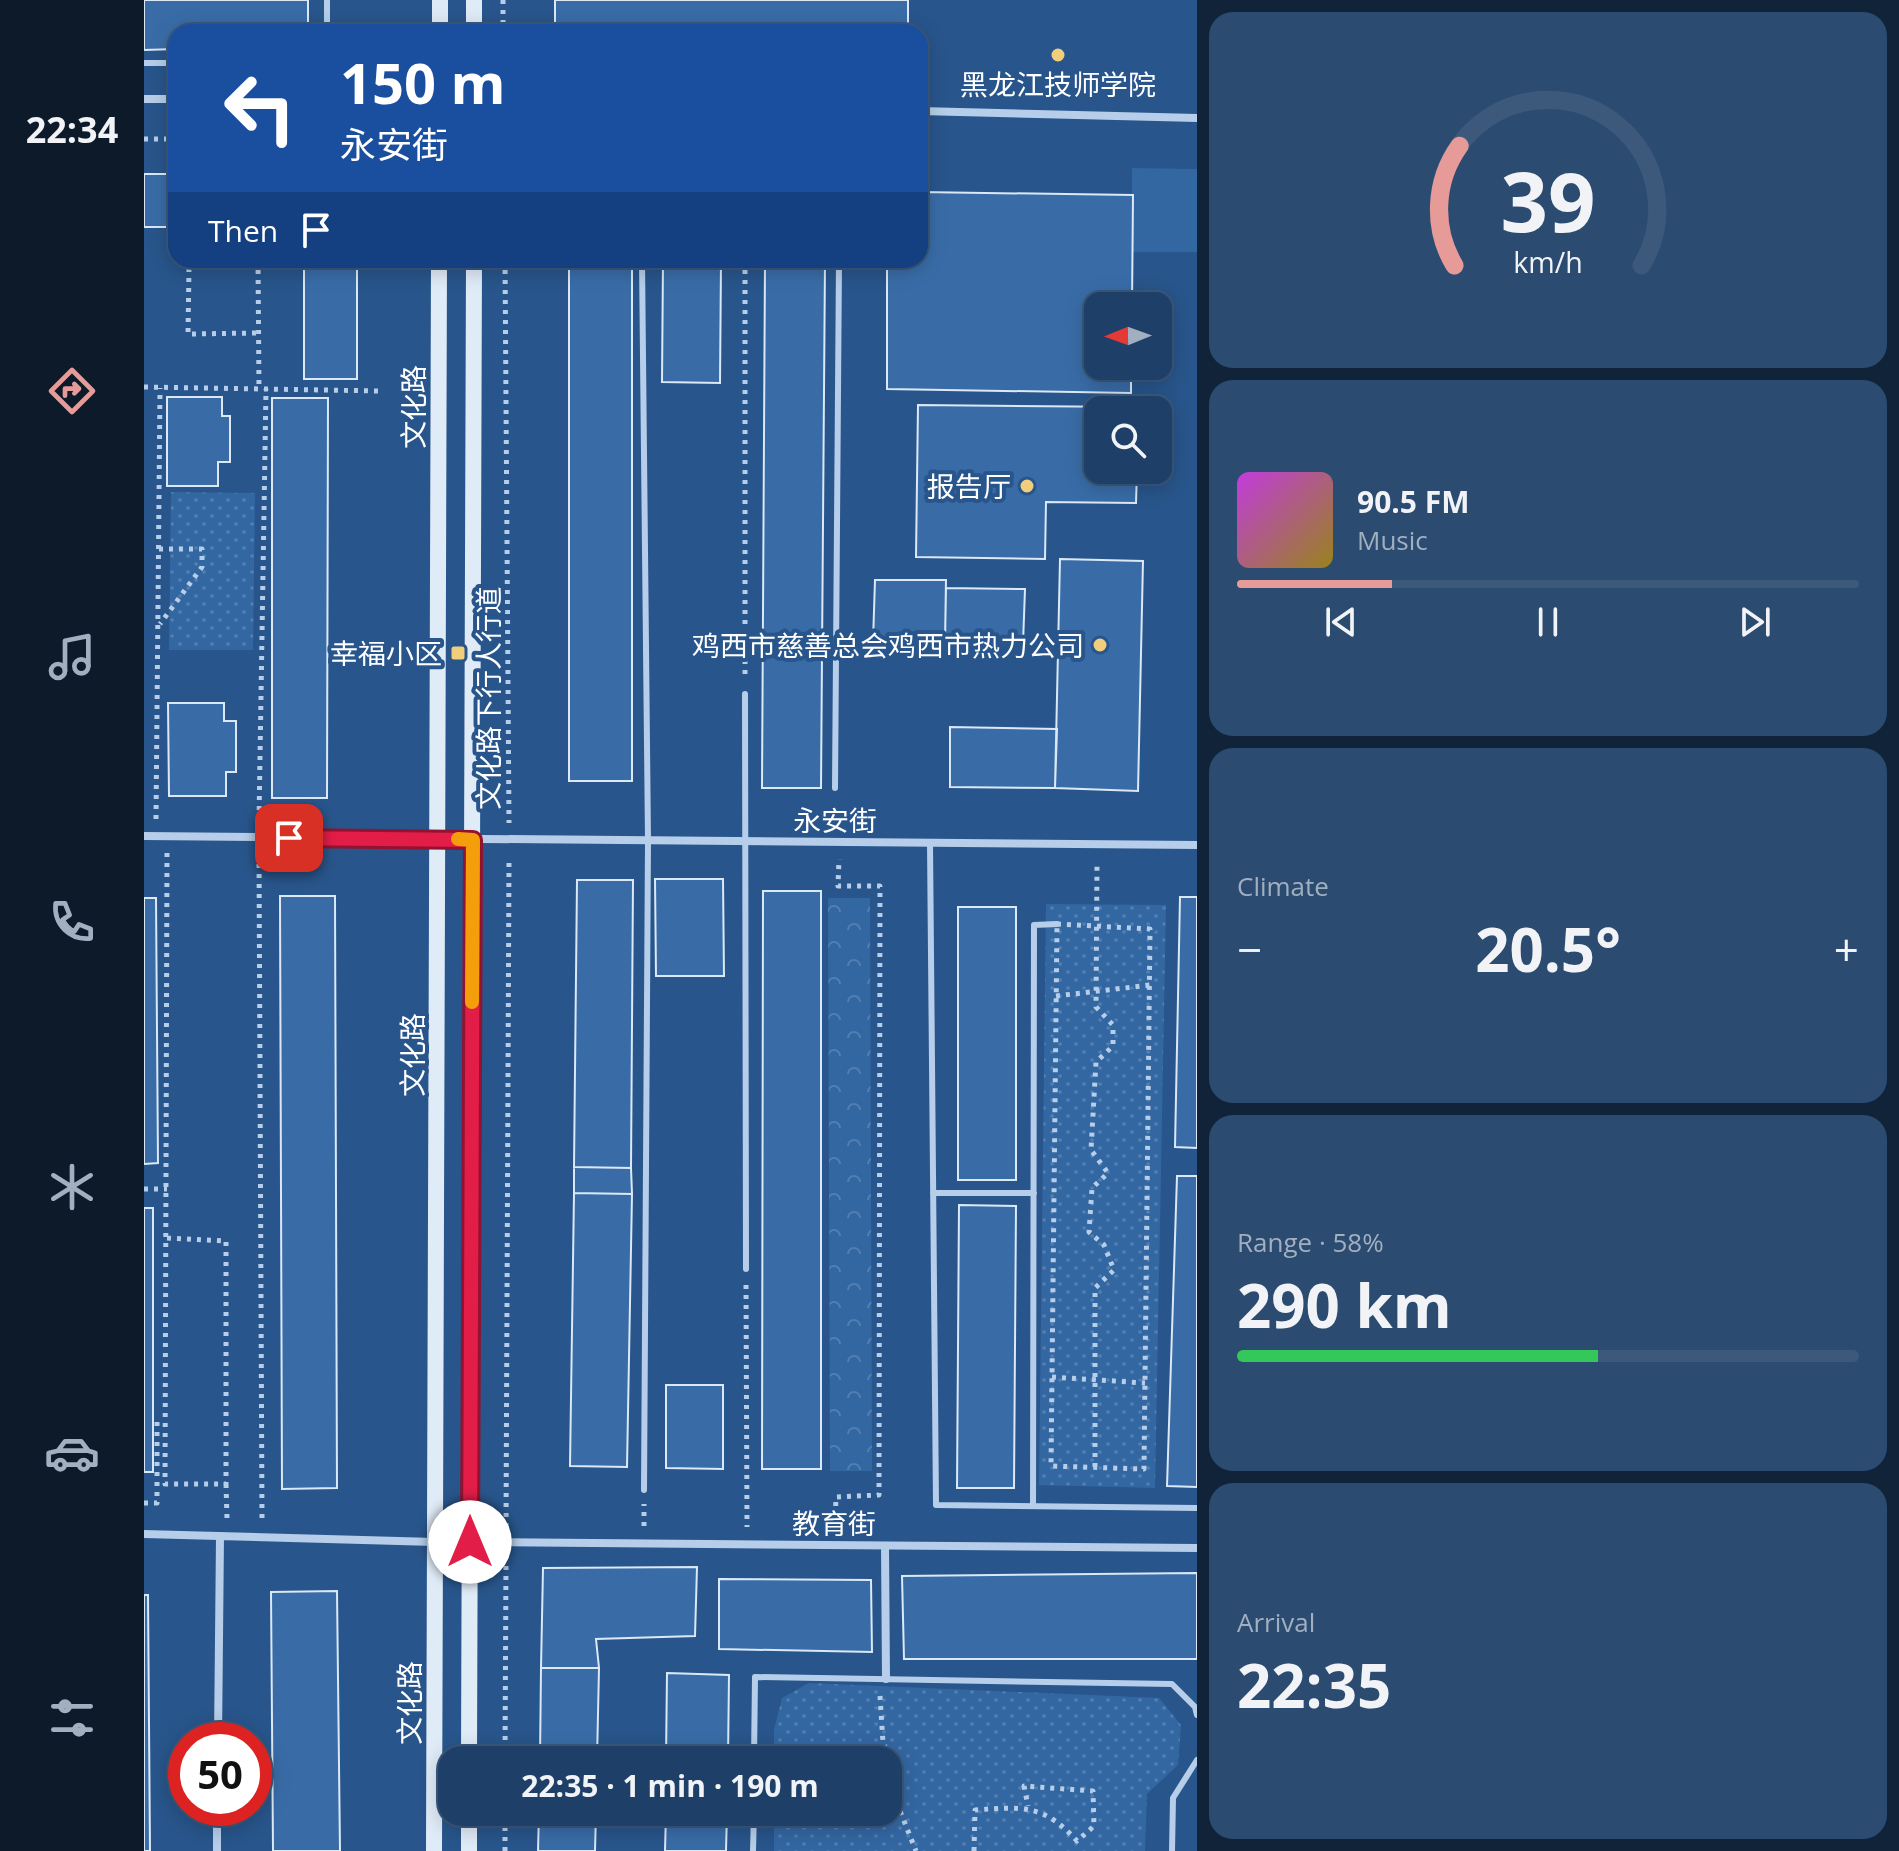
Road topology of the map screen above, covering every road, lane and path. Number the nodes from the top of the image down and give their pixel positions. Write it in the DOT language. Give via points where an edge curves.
graph roads {
  1 [pos="327,0"];
  2 [pos="440,0"];
  3 [pos="474,0"];
  4 [pos="503,0"];
  5 [pos="327,24"];
  6 [pos="440,24"];
  7 [pos="474,24"];
  8 [pos="503,24"];
  9 [pos="144,63"];
  10 [pos="168,63"];
  11 [pos="144,99"];
  12 [pos="168,99"];
  13 [pos="928,111"];
  14 [pos="1197,118"];
  15 [pos="144,139"];
  16 [pos="168,139"];
  17 [pos="189,268"];
  18 [pos="258,268"];
  19 [pos="439,268"];
  20 [pos="474,268"];
  21 [pos="505,268"];
  22 [pos="642,268"];
  23 [pos="745,268"];
  24 [pos="839,268"];
  25 [pos="258,333"];
  26 [pos="144,387"];
  27 [pos="160,388"];
  28 [pos="263,389"];
  29 [pos="381,391"];
  30 [pos="159,549"];
  31 [pos="159,625"];
  32 [pos="745,694"];
  33 [pos="835,788"];
  34 [pos="144,836"];
  35 [pos="156,836"];
  36 [pos="167,836"];
  37 [pos="259,837"];
  38 [pos="438,839"];
  39 [pos="473,840"];
  40 [pos="509,840"];
  41 [pos="648,841"];
  42 [pos="747,842"];
  43 [pos="840,842"];
  44 [pos="930,843"];
  45 [pos="1097,845"];
  46 [pos="1197,845"];
  47 [pos="1057,924"];
  48 [pos="1097,926"];
  49 [pos="1150,985"];
  50 [pos="1056,996"];
  51 [pos="144,1189"];
  52 [pos="167,1189"];
  53 [pos="933,1193"];
  54 [pos="1034,1193"];
  55 [pos="167,1238"];
  56 [pos="746,1269"];
  57 [pos="1052,1377"];
  58 [pos="1095,1380"];
  59 [pos="1145,1383"];
  60 [pos="157,1421"];
  61 [pos="1095,1467"];
  62 [pos="226,1484"];
  63 [pos="644,1490"];
  64 [pos="144,1503"];
  65 [pos="1033,1506"];
  66 [pos="1197,1508"];
  67 [pos="144,1534"];
  68 [pos="224,1536"];
  69 [pos="262,1537"];
  70 [pos="436,1542"];
  71 [pos="470,1542"];
  72 [pos="506,1542"];
  73 [pos="644,1543"];
  74 [pos="747,1544"];
  75 [pos="835,1545"];
  76 [pos="885,1546"];
  77 [pos="1197,1548"];
  78 [pos="883,1679"];
  79 [pos="1197,1715"];
  80 [pos="219,1722"];
  81 [pos="469,1746"];
  82 [pos="505,1746"];
  83 [pos="754,1746"];
  84 [pos="1197,1760"];
  85 [pos="1028,1806"];
  86 [pos="217,1826"];
  87 [pos="469,1826"];
  88 [pos="505,1826"];
  89 [pos="754,1826"];
  90 [pos="976,1850"];
  91 [pos="217,1851"];
  92 [pos="434,1851"];
  93 [pos="469,1851"];
  94 [pos="505,1851"];
  95 [pos="753,1851"];
  96 [pos="916,1851"];
  97 [pos="1172,1851"];
  1 -- 5 [label="lane"];
  2 -- 6 [label="main road"];
  3 -- 7 [label="main road"];
  4 -- 8 [label="path"];
  9 -- 10 [label="lane"];
  11 -- 12 [label="street"];
  13 -- 14 [label="street"];
  15 -- 16 [label="path"];
  17 -- 25 [label="path" via="188,334"];
  18 -- 25 [label="path"];
  19 -- 38 [label="main road, 文化路"];
  20 -- 39 [label="main road"];
  21 -- 40 [label="path, 文化路下行人行道"];
  22 -- 41 [label="lane"];
  23 -- 32 [label="path"];
  24 -- 33 [label="lane"];
  25 -- 28 [label="path"];
  26 -- 27 [label="path"];
  27 -- 28 [label="path"];
  27 -- 30 [label="path"];
  28 -- 29 [label="path"];
  28 -- 37 [label="path"];
  30 -- 31 [label="path"];
  30 -- 31 [label="path" via="202,549 202,567"];
  31 -- 35 [label="path"];
  32 -- 42 [label="lane"];
  34 -- 35 [label="street"];
  35 -- 36 [label="street"];
  36 -- 37 [label="street"];
  36 -- 52 [label="path"];
  37 -- 38 [label="street"];
  37 -- 69 [label="path"];
  38 -- 39 [label="street, 永安街"];
  38 -- 70 [label="main road, 文化路"];
  39 -- 40 [label="street, 永安街"];
  39 -- 71 [label="main road"];
  40 -- 41 [label="street, 永安街"];
  40 -- 72 [label="path, 文化路下行人行道"];
  41 -- 42 [label="street, 永安街"];
  41 -- 63 [label="lane"];
  42 -- 43 [label="street, 永安街"];
  42 -- 56 [label="lane"];
  43 -- 44 [label="street, 永安街"];
  43 -- 75 [label="path" via="838,886 880,886 879,1495 836,1497"];
  44 -- 45 [label="street, 永安街"];
  44 -- 53 [label="lane"];
  45 -- 46 [label="street, 永安街"];
  45 -- 48 [label="path"];
  47 -- 48 [label="path"];
  47 -- 50 [label="path"];
  47 -- 54 [label="lane" via="1034,925"];
  48 -- 49 [label="path" via="1150,929"];
  48 -- 58 [label="path" via="1096,1007 1113,1025 1113,1046 1096,1062 1091,1150 1108,1173 1092,1188 1089,1232 1104,1245 1114,1270 1095,1288"];
  49 -- 50 [label="path"];
  49 -- 59 [label="path"];
  50 -- 57 [label="path"];
  51 -- 52 [label="path"];
  52 -- 55 [label="path"];
  53 -- 54 [label="lane"];
  53 -- 65 [label="lane" via="936,1505"];
  54 -- 65 [label="lane"];
  55 -- 62 [label="path" via="226,1241"];
  55 -- 62 [label="path" via="165,1484"];
  56 -- 74 [label="path"];
  57 -- 58 [label="path"];
  57 -- 61 [label="path" via="1051,1466"];
  58 -- 59 [label="path"];
  58 -- 61 [label="path"];
  59 -- 61 [label="path" via="1144,1469"];
  60 -- 64 [label="path" via="157,1503"];
  62 -- 68 [label="path"];
  63 -- 73 [label="path"];
  65 -- 66 [label="lane"];
  67 -- 68 [label="street"];
  68 -- 69 [label="street"];
  68 -- 80 [label="street"];
  69 -- 70 [label="street"];
  70 -- 71 [label="street"];
  70 -- 92 [label="main road, 文化路"];
  71 -- 72 [label="street, 教育街"];
  71 -- 81 [label="main road"];
  72 -- 73 [label="street, 教育街"];
  72 -- 82 [label="path, 文化路下行人行道"];
  73 -- 74 [label="street, 教育街"];
  74 -- 75 [label="street, 教育街"];
  75 -- 76 [label="street, 教育街"];
  76 -- 77 [label="street, 教育街"];
  76 -- 78 [label="street"];
  78 -- 79 [label="lane" via="1172,1684"];
  78 -- 83 [label="lane" via="755,1677"];
  78 -- 96 [label="path" via="883,1743 895,1763 894,1796"];
  84 -- 97 [label="lane" via="1173,1798"];
  85 -- 85 [label="path" via="1060,1822 1077,1841 1094,1826 1093,1791 1024,1786"];
  85 -- 90 [label="path" via="975,1810"];
  86 -- 91 [label="street"];
  87 -- 93 [label="main road"];
  88 -- 94 [label="path"];
  89 -- 95 [label="lane"];
}
